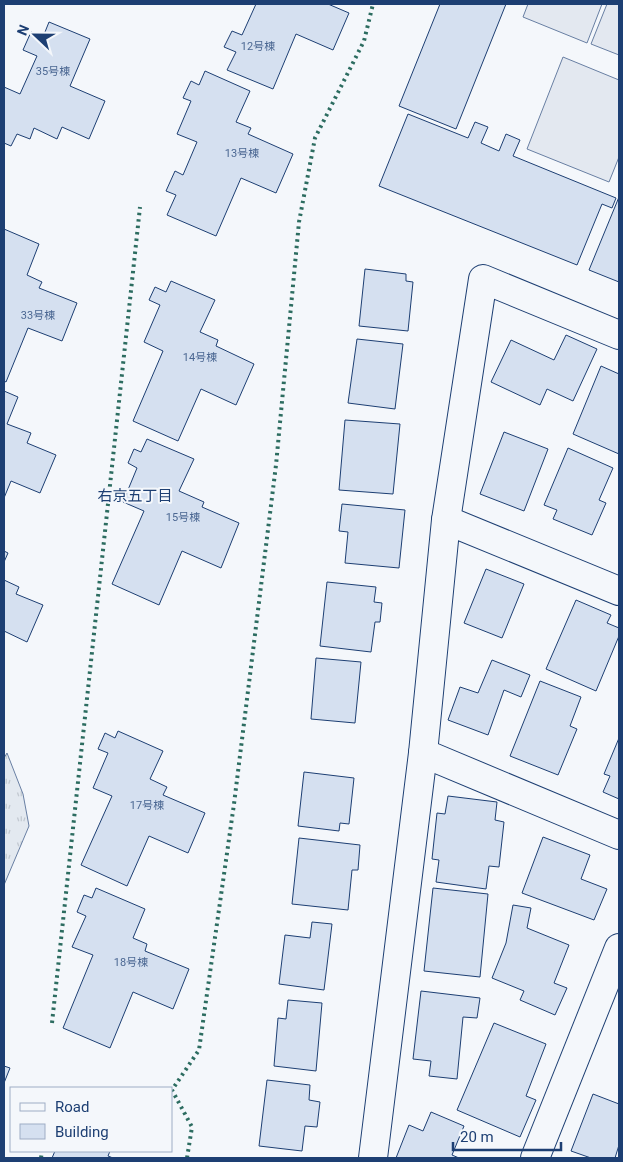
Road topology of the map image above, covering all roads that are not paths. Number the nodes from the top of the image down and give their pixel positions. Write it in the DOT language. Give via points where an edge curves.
graph roads {
  1 [pos="619,335"];
  2 [pos="446,520"];
  3 [pos="619,591"];
  4 [pos="423,753"];
  5 [pos="619,835"];
  6 [pos="619,948"];
  7 [pos="373,1158"];
  8 [pos="535,1158"];
  1 -- 2 [label="street" via="484,279"];
  2 -- 3 [label="street"];
  2 -- 4 [label="street"];
  4 -- 5 [label="street"];
  4 -- 7 [label="street"];
  6 -- 8 [label="street"];
}
